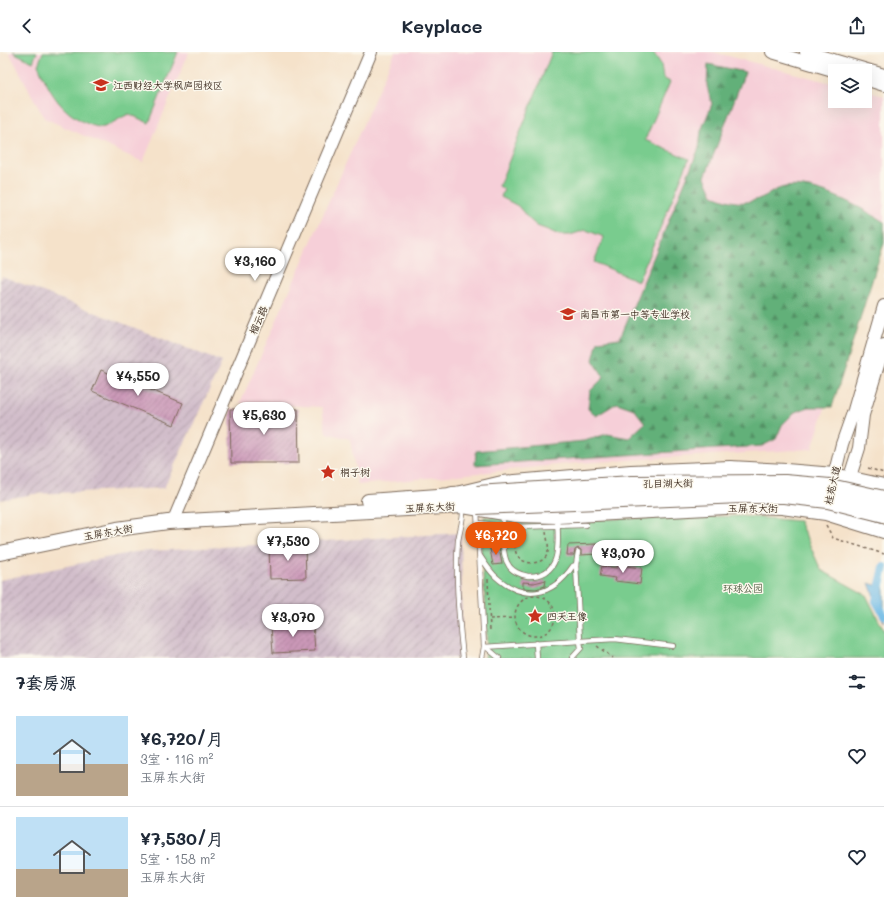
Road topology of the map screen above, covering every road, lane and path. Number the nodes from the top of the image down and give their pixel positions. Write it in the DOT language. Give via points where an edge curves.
graph roads {
  1 [pos="364,52"];
  2 [pos="371,52"];
  3 [pos="772,52"];
  4 [pos="806,52"];
  5 [pos="828,69"];
  6 [pos="884,75"];
  7 [pos="872,81"];
  8 [pos="884,85"];
  9 [pos="884,306"];
  10 [pos="884,345"];
  11 [pos="868,468"];
  12 [pos="884,472"];
  13 [pos="834,475"];
  14 [pos="850,478"];
  15 [pos="884,486"];
  16 [pos="884,499"];
  17 [pos="471,506"];
  18 [pos="826,513"];
  19 [pos="884,514"];
  20 [pos="172,518"];
  21 [pos="503,519"];
  22 [pos="558,521"];
  23 [pos="586,525"];
  24 [pos="884,531"];
  25 [pos="546,534"];
  26 [pos="514,536"];
  27 [pos="0,546"];
  28 [pos="578,552"];
  29 [pos="0,553"];
  30 [pos="884,554"];
  31 [pos="480,556"];
  32 [pos="576,565"];
  33 [pos="488,567"];
  34 [pos="579,614"];
  35 [pos="555,615"];
  36 [pos="515,618"];
  37 [pos="490,619"];
  38 [pos="590,640"];
  39 [pos="580,641"];
  40 [pos="536,644"];
  41 [pos="487,646"];
  42 [pos="673,646"];
  43 [pos="463,658"];
  44 [pos="482,658"];
  45 [pos="498,658"];
  46 [pos="537,658"];
  47 [pos="572,658"];
  48 [pos="613,658"];
  1 -- 20 [label="street, 榴云路"];
  2 -- 20 [label="street, 榴云路"];
  3 -- 5 [label="street"];
  4 -- 6 [label="street"];
  7 -- 8 [label="street"];
  9 -- 13 [label="street, 桂苑大道"];
  10 -- 14 [label="street, 桂苑大道" via="863,415 859,448"];
  11 -- 12 [label="path"];
  13 -- 14 [label="main road, 玉屏东大街"];
  13 -- 17 [label="main road, 玉屏东大街" via="730,468 631,472 502,483"];
  13 -- 18 [label="street, 桂苑大道"];
  14 -- 15 [label="main road, 玉屏东大街"];
  14 -- 18 [label="street, 桂苑大道" via="842,499"];
  16 -- 17 [label="highway, 孔目湖大街, bridge" via="830,487 777,483 632,484"];
  17 -- 19 [label="highway, 孔目湖大街, bridge" via="784,495 828,500"];
  17 -- 20 [label="main road, 玉屏东大街"];
  17 -- 21 [label="main road, 玉屏东大街"];
  17 -- 31 [label="lane"];
  17 -- 43 [label="lane" via="464,518 458,540"];
  18 -- 22 [label="main road, 玉屏东大街" via="745,506"];
  18 -- 24 [label="main road, 玉屏东大街"];
  18 -- 30 [label="path" via="826,528 833,538"];
  20 -- 27 [label="main road, 玉屏东大街" via="116,523"];
  20 -- 29 [label="main road, 玉屏东大街"];
  21 -- 22 [label="main road, 玉屏东大街"];
  21 -- 22 [label="lane" via="507,564 528,576 548,572 553,565 559,544"];
  22 -- 23 [label="lane"];
  25 -- 26 [label="path" via="547,554 543,560 532,563 521,560 516,554"];
  28 -- 32 [label="lane"];
  31 -- 33 [label="lane"];
  31 -- 41 [label="lane"];
  32 -- 33 [label="lane" via="555,586 534,593 514,589 494,575"];
  32 -- 34 [label="lane"];
  33 -- 37 [label="path"];
  34 -- 35 [label="path"];
  34 -- 39 [label="lane"];
  35 -- 36 [label="path" via="550,630 536,636 522,631"];
  35 -- 36 [label="path" via="550,603 543,597 535,596 525,598 518,604"];
  36 -- 37 [label="path"];
  37 -- 41 [label="path"];
  38 -- 39 [label="lane"];
  38 -- 42 [label="lane" via="615,639"];
  38 -- 48 [label="path"];
  39 -- 40 [label="lane"];
  39 -- 47 [label="lane" via="581,648"];
  40 -- 41 [label="lane"];
  40 -- 46 [label="lane"];
  41 -- 44 [label="lane"];
  41 -- 45 [label="lane"];
}
